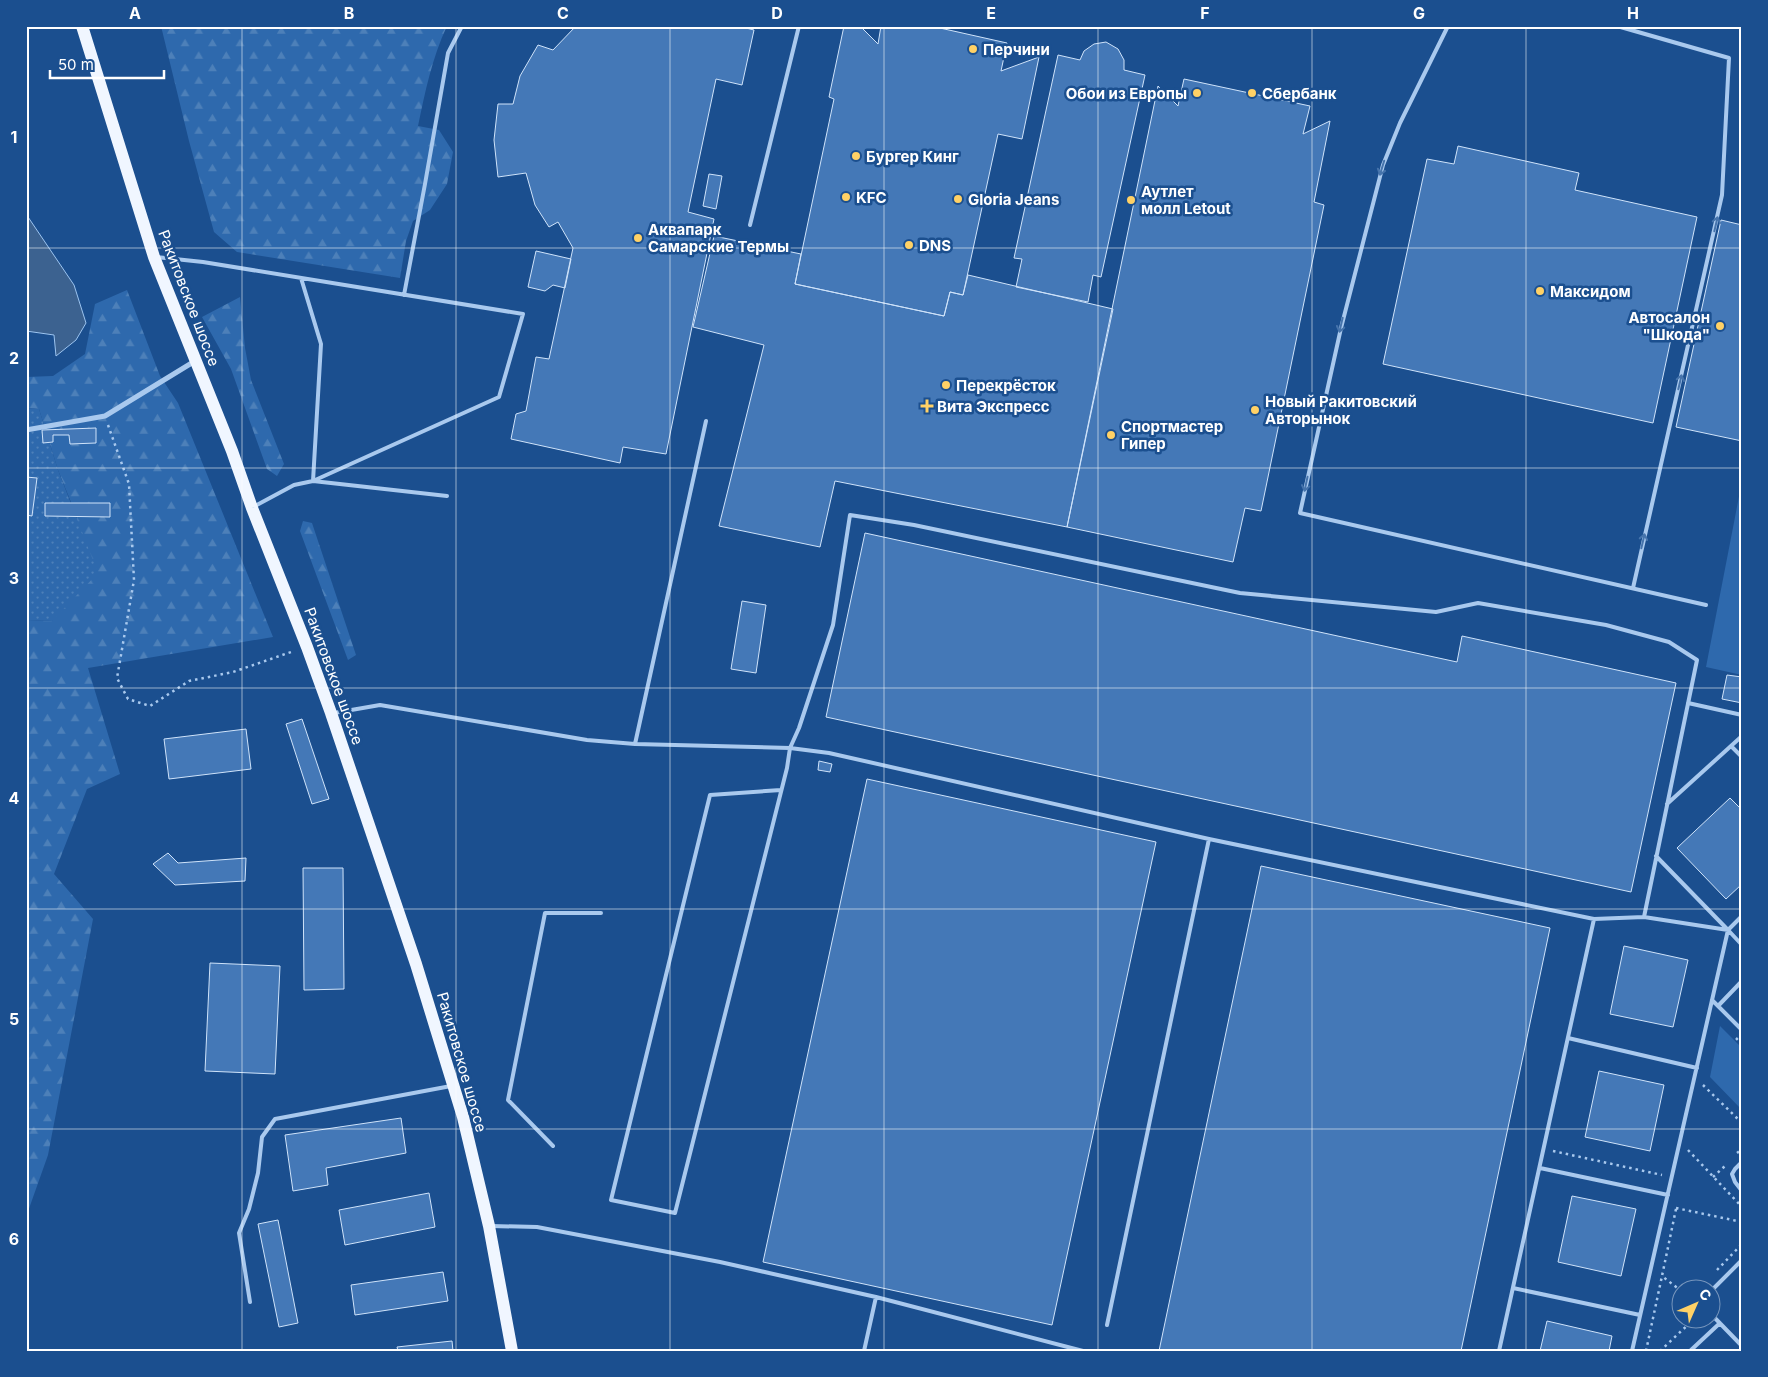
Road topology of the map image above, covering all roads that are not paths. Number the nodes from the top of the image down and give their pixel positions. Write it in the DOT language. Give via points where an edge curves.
graph roads {
  1 [pos="82,26"];
  2 [pos="462,26"];
  3 [pos="799,26"];
  4 [pos="1448,26"];
  5 [pos="1617,26"];
  6 [pos="750,225"];
  7 [pos="154,257"];
  8 [pos="301,278"];
  9 [pos="404,295"];
  10 [pos="196,360"];
  11 [pos="706,421"];
  12 [pos="26,430"];
  13 [pos="313,481"];
  14 [pos="446,496"];
  15 [pos="252,508"];
  16 [pos="1633,588"];
  17 [pos="1706,605"];
  18 [pos="1688,703"];
  19 [pos="331,713"];
  20 [pos="1742,715"];
  21 [pos="1742,736"];
  22 [pos="635,744"];
  23 [pos="1731,746"];
  24 [pos="790,748"];
  25 [pos="1742,757"];
  26 [pos="781,790"];
  27 [pos="1667,804"];
  28 [pos="1209,839"];
  29 [pos="1656,856"];
  30 [pos="601,913"];
  31 [pos="1644,916"];
  32 [pos="1742,916"];
  33 [pos="1594,919"];
  34 [pos="1728,930"];
  35 [pos="1742,945"];
  36 [pos="1742,981"];
  37 [pos="1712,1000"];
  38 [pos="1718,1006"];
  39 [pos="1741,1027"];
  40 [pos="1568,1038"];
  41 [pos="1697,1068"];
  42 [pos="453,1085"];
  43 [pos="553,1146"];
  44 [pos="1742,1162"];
  45 [pos="1540,1168"];
  46 [pos="1742,1191"];
  47 [pos="1668,1195"];
  48 [pos="489,1226"];
  49 [pos="1742,1260"];
  50 [pos="1720,1282"];
  51 [pos="1513,1288"];
  52 [pos="876,1296"];
  53 [pos="250,1302"];
  54 [pos="1640,1315"];
  55 [pos="1720,1323"];
  56 [pos="1107,1325"];
  57 [pos="1712,1330"];
  58 [pos="1742,1346"];
  59 [pos="512,1351"];
  60 [pos="864,1351"];
  61 [pos="1083,1351"];
  62 [pos="1499,1351"];
  63 [pos="1632,1351"];
  64 [pos="1690,1351"];
  1 -- 7 [label="main road, Ракитовское шоссе"];
  2 -- 9 [label="lane" via="448,53"];
  3 -- 6 [label="lane"];
  4 -- 16 [label="lane, one-way" via="1383,165 1340,328 1300,514"];
  16 -- 5 [label="lane, one-way" via="1722,195 1729,58"];
  7 -- 8 [label="lane"];
  7 -- 10 [label="main road, Ракитовское шоссе"];
  8 -- 9 [label="lane"];
  8 -- 13 [label="lane" via="321,344"];
  9 -- 13 [label="lane" via="523,314 499,397"];
  10 -- 12 [label="street" via="105,416"];
  10 -- 15 [label="main road, Ракитовское шоссе"];
  11 -- 22 [label="lane"];
  13 -- 14 [label="lane"];
  13 -- 15 [label="lane" via="294,485"];
  15 -- 19 [label="main road, Ракитовское шоссе"];
  16 -- 17 [label="lane"];
  18 -- 20 [label="lane"];
  18 -- 24 [label="lane" via="1697,660 1668,642 1606,625 1478,604 1436,612 1240,593 914,525 850,515 833,625"];
  18 -- 27 [label="lane"];
  19 -- 22 [label="lane" via="380,705 587,740"];
  19 -- 42 [label="main road, Ракитовское шоссе" via="416,964"];
  21 -- 23 [label="lane"];
  22 -- 24 [label="lane"];
  23 -- 25 [label="lane"];
  23 -- 27 [label="lane"];
  24 -- 26 [label="lane"];
  24 -- 28 [label="lane" via="829,753"];
  26 -- 26 [label="lane" via="675,1213 611,1200 710,795"];
  27 -- 29 [label="lane"];
  28 -- 33 [label="lane"];
  28 -- 56 [label="lane"];
  29 -- 31 [label="lane"];
  29 -- 34 [label="lane"];
  30 -- 43 [label="lane" via="545,913 508,1100"];
  31 -- 33 [label="lane"];
  31 -- 34 [label="lane"];
  32 -- 34 [label="lane"];
  33 -- 40 [label="lane"];
  34 -- 35 [label="lane"];
  34 -- 37 [label="lane"];
  36 -- 38 [label="lane"];
  37 -- 38 [label="lane"];
  37 -- 41 [label="lane"];
  38 -- 39 [label="lane"];
  40 -- 41 [label="lane"];
  40 -- 45 [label="lane"];
  41 -- 47 [label="lane"];
  42 -- 48 [label="main road, Ракитовское шоссе"];
  42 -- 53 [label="lane" via="275,1119 262,1137 258,1173 249,1209 238,1233"];
  44 -- 46 [label="lane" via="1732,1174"];
  45 -- 47 [label="lane"];
  45 -- 51 [label="lane"];
  47 -- 54 [label="lane"];
  48 -- 52 [label="lane" via="537,1227"];
  48 -- 59 [label="main road, Ракитовское шоссе"];
  49 -- 50 [label="lane"];
  51 -- 54 [label="lane"];
  51 -- 62 [label="lane"];
  52 -- 60 [label="lane"];
  52 -- 61 [label="lane"];
  54 -- 63 [label="lane"];
  55 -- 58 [label="lane"];
  57 -- 64 [label="lane"];
}
